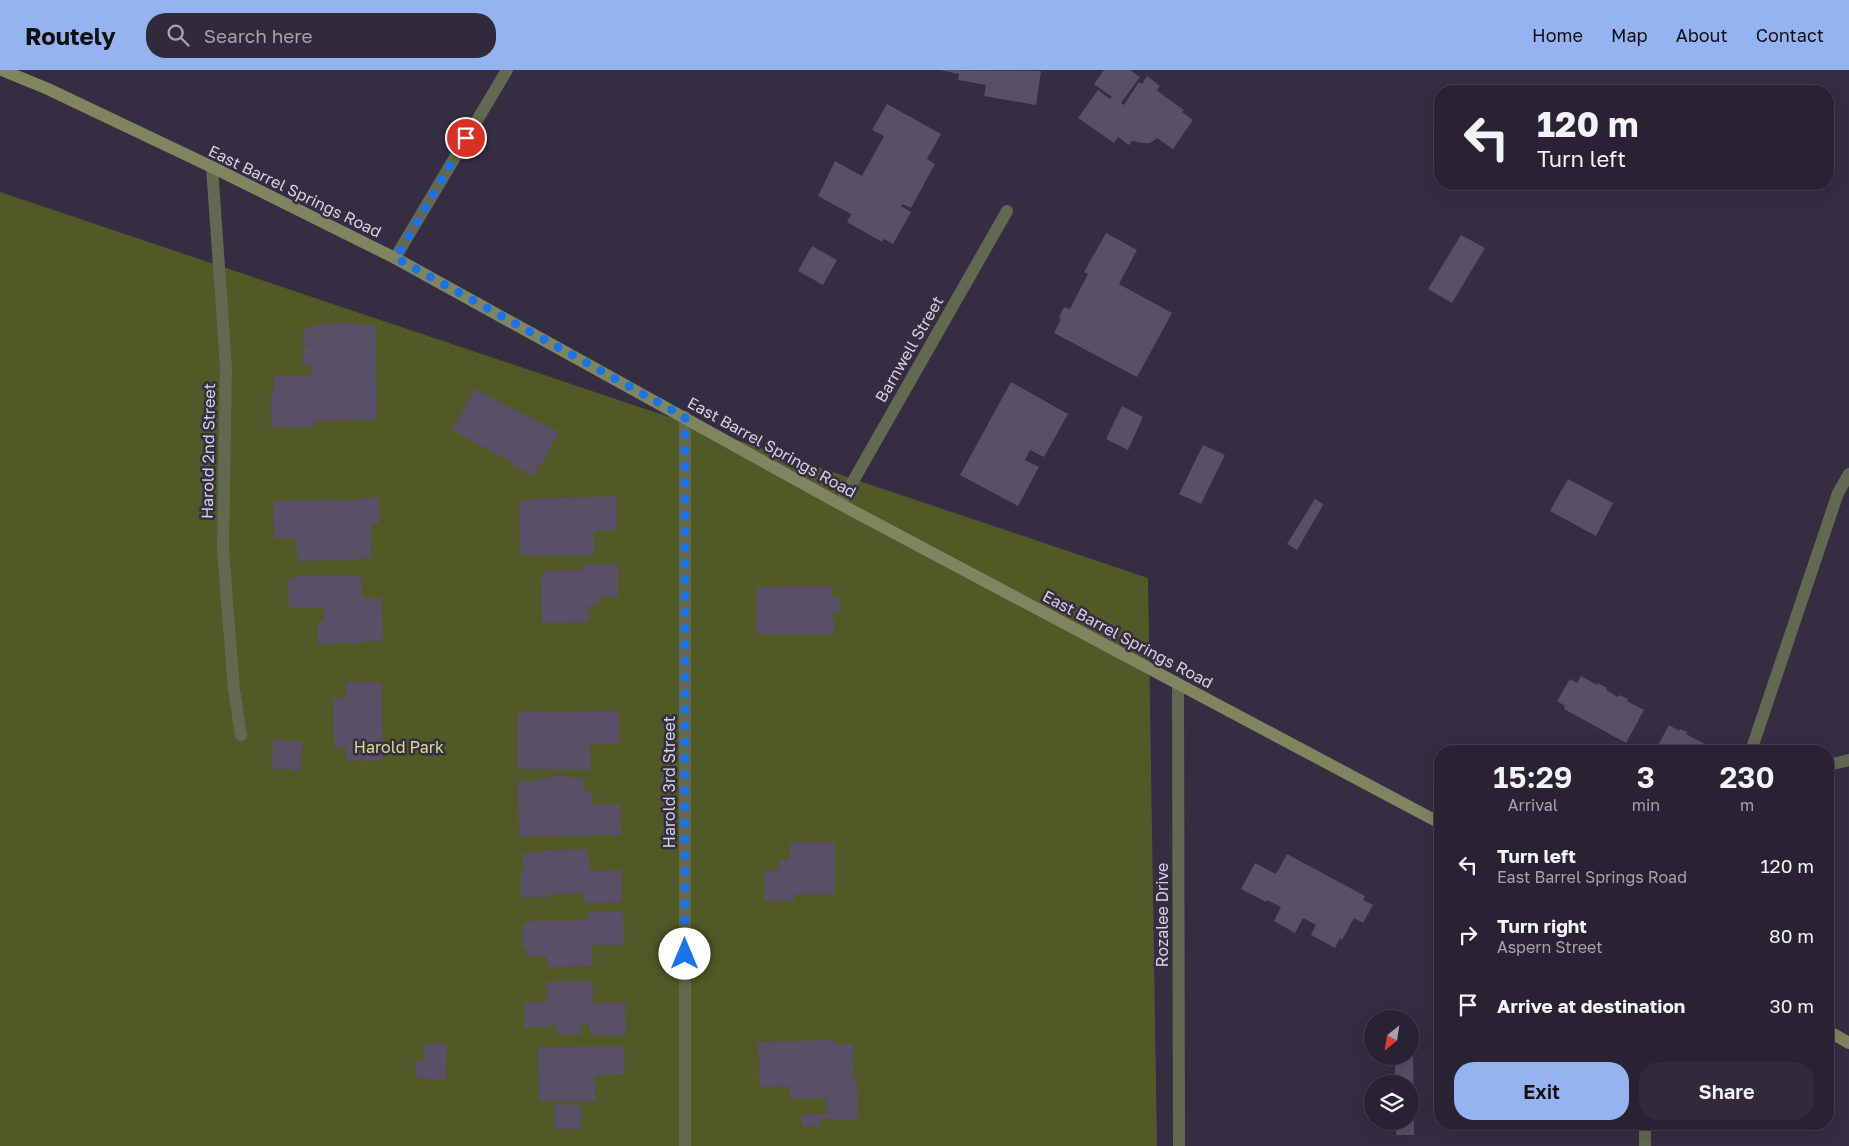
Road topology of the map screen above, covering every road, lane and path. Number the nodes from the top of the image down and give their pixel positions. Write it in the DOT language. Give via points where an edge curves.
graph roads {
  1 [pos="2,70"];
  2 [pos="507,70"];
  3 [pos="212,167"];
  4 [pos="1007,211"];
  5 [pos="396,258"];
  6 [pos="685,417"];
  7 [pos="1849,474"];
  8 [pos="840,504"];
  9 [pos="1178,684"];
  10 [pos="241,735"];
  11 [pos="1753,745"];
  12 [pos="1849,760"];
  13 [pos="1834,764"];
  14 [pos="1434,820"];
  15 [pos="1834,1034"];
  16 [pos="1849,1043"];
  17 [pos="1645,1130"];
  18 [pos="685,1146"];
  19 [pos="1179,1146"];
  20 [pos="1645,1146"];
  1 -- 3 [label="street, East Barrel Springs Road"];
  2 -- 5 [label="street"];
  3 -- 5 [label="street, East Barrel Springs Road"];
  3 -- 10 [label="street, Harold 2nd Street" via="226,367 223,550 234,690"];
  4 -- 8 [label="street, Barnwell Street"];
  5 -- 6 [label="street, East Barrel Springs Road"];
  6 -- 8 [label="street, East Barrel Springs Road"];
  6 -- 18 [label="street, Harold 3rd Street"];
  7 -- 11 [label="street" via="1838,493"];
  8 -- 9 [label="street, East Barrel Springs Road"];
  9 -- 14 [label="street, East Barrel Springs Road"];
  9 -- 19 [label="street, Rozalee Drive"];
  12 -- 13 [label="street"];
  15 -- 16 [label="street"];
  17 -- 20 [label="street"];
}
